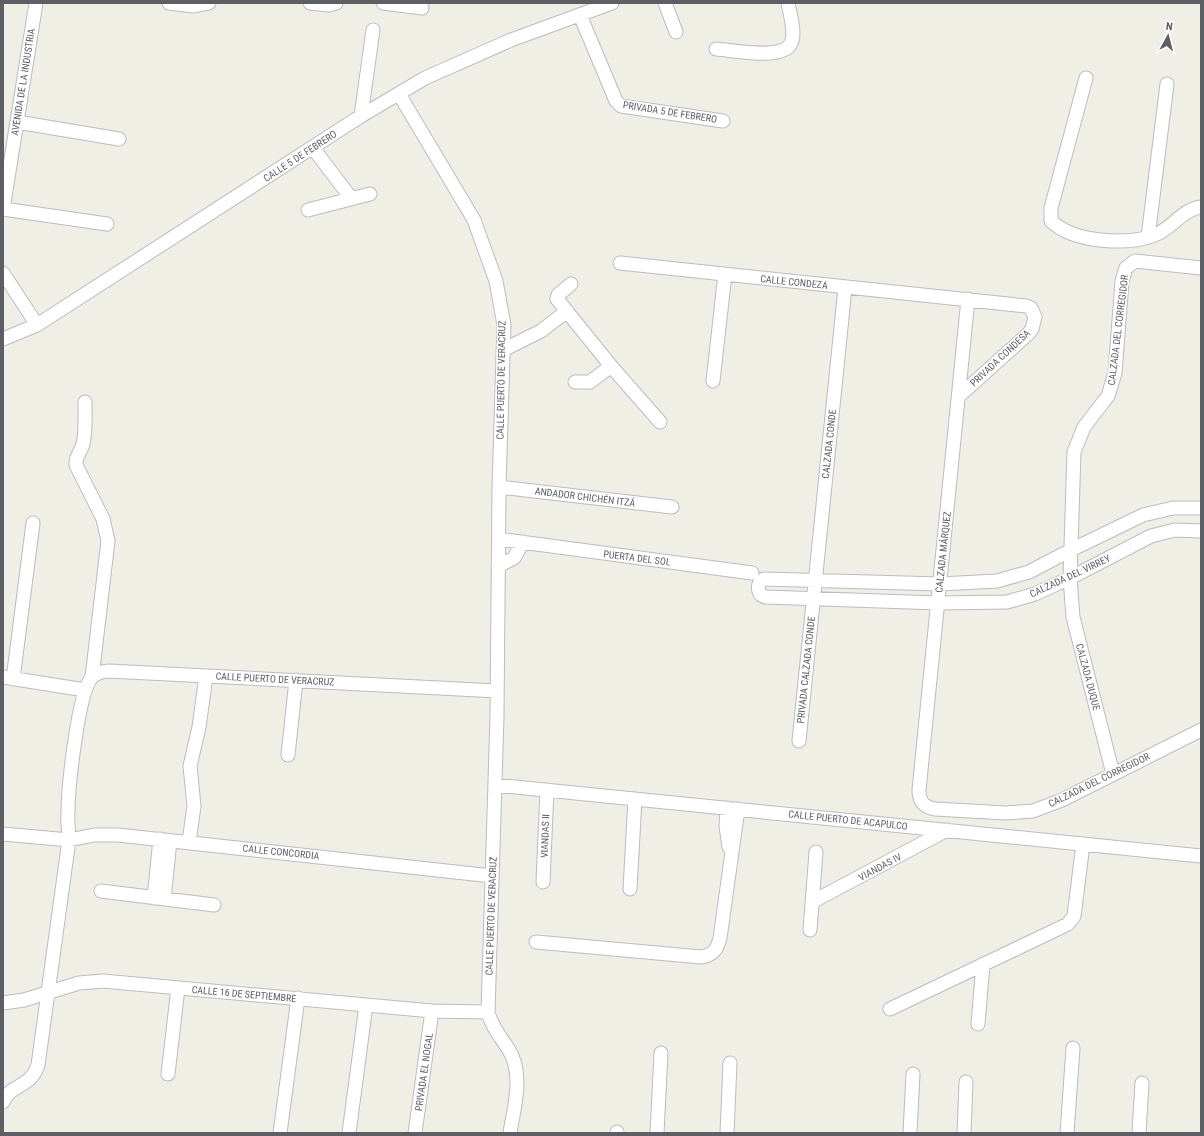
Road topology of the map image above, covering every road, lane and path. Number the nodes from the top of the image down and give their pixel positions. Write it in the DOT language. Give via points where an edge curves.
graph roads {
  1 [pos="36,3"];
  2 [pos="169,3"];
  3 [pos="209,3"];
  4 [pos="310,3"];
  5 [pos="336,3"];
  6 [pos="383,3"];
  7 [pos="612,3"];
  8 [pos="665,3"];
  9 [pos="788,3"];
  10 [pos="422,8"];
  11 [pos="580,15"];
  12 [pos="372,30"];
  13 [pos="676,32"];
  14 [pos="716,49"];
  15 [pos="1086,78"];
  16 [pos="1167,84"];
  17 [pos="399,94"];
  18 [pos="361,116"];
  19 [pos="723,121"];
  20 [pos="17,122"];
  21 [pos="119,139"];
  22 [pos="313,148"];
  23 [pos="370,194"];
  24 [pos="351,198"];
  25 [pos="1201,206"];
  26 [pos="3,209"];
  27 [pos="308,210"];
  28 [pos="107,224"];
  29 [pos="1148,237"];
  30 [pos="620,264"];
  31 [pos="1201,268"];
  32 [pos="3,273"];
  33 [pos="725,274"];
  34 [pos="571,284"];
  35 [pos="844,288"];
  36 [pos="968,299"];
  37 [pos="567,311"];
  38 [pos="37,325"];
  39 [pos="3,339"];
  40 [pos="504,350"];
  41 [pos="611,366"];
  42 [pos="713,381"];
  43 [pos="574,382"];
  44 [pos="959,396"];
  45 [pos="85,402"];
  46 [pos="660,422"];
  47 [pos="499,487"];
  48 [pos="672,507"];
  49 [pos="1201,508"];
  50 [pos="33,523"];
  51 [pos="1201,531"];
  52 [pos="499,539"];
  53 [pos="523,542"];
  54 [pos="1070,550"];
  55 [pos="498,566"];
  56 [pos="752,573"];
  57 [pos="1070,578"];
  58 [pos="815,581"];
  59 [pos="940,584"];
  60 [pos="814,600"];
  61 [pos="938,602"];
  62 [pos="206,676"];
  63 [pos="92,677"];
  64 [pos="8,678"];
  65 [pos="296,680"];
  66 [pos="85,690"];
  67 [pos="497,691"];
  68 [pos="1201,730"];
  69 [pos="799,741"];
  70 [pos="288,754"];
  71 [pos="1114,774"];
  72 [pos="495,785"];
  73 [pos="547,790"];
  74 [pos="635,799"];
  75 [pos="922,803"];
  76 [pos="732,808"];
  77 [pos="947,830"];
  78 [pos="3,834"];
  79 [pos="69,840"];
  80 [pos="165,840"];
  81 [pos="189,842"];
  82 [pos="1083,844"];
  83 [pos="816,852"];
  84 [pos="1201,856"];
  85 [pos="492,876"];
  86 [pos="543,882"];
  87 [pos="630,889"];
  88 [pos="101,891"];
  89 [pos="159,898"];
  90 [pos="812,902"];
  91 [pos="214,904"];
  92 [pos="810,930"];
  93 [pos="536,942"];
  94 [pos="983,964"];
  95 [pos="178,988"];
  96 [pos="49,992"];
  97 [pos="298,998"];
  98 [pos="3,1003"];
  99 [pos="366,1005"];
  100 [pos="890,1009"];
  101 [pos="432,1011"];
  102 [pos="488,1012"];
  103 [pos="978,1024"];
  104 [pos="1073,1048"];
  105 [pos="661,1052"];
  106 [pos="730,1063"];
  107 [pos="168,1074"];
  108 [pos="913,1074"];
  109 [pos="966,1082"];
  110 [pos="1142,1083"];
  111 [pos="3,1102"];
  112 [pos="280,1133"];
  113 [pos="349,1133"];
  114 [pos="415,1133"];
  115 [pos="510,1133"];
  116 [pos="657,1133"];
  117 [pos="727,1133"];
  118 [pos="910,1133"];
  119 [pos="964,1133"];
  120 [pos="1067,1133"];
  121 [pos="1139,1133"];
  1 -- 20 [label="street, AVENIDA DE LA INDUSTRIA"];
  2 -- 3 [label="street" via="194,6"];
  4 -- 5 [label="street"];
  6 -- 10 [label="street"];
  7 -- 11 [label="street, CALLE 5 DE FEBRERO"];
  8 -- 13 [label="street"];
  9 -- 14 [label="street" via="792,36 791,44 785,50 773,54"];
  11 -- 17 [label="street, CALLE 5 DE FEBRERO" via="452,65"];
  11 -- 19 [label="street, PRIVADA 5 DE FEBRERO" via="616,101 622,106"];
  12 -- 18 [label="street"];
  15 -- 29 [label="street" via="1051,208 1051,221 1064,230 1096,240"];
  16 -- 29 [label="street"];
  17 -- 18 [label="street, CALLE 5 DE FEBRERO"];
  17 -- 40 [label="street, CALLE PUERTO DE VERACRUZ" via="474,220 483,241 500,296"];
  18 -- 22 [label="street, CALLE 5 DE FEBRERO"];
  20 -- 21 [label="street"];
  20 -- 26 [label="street, AVENIDA DE LA INDUSTRIA"];
  22 -- 24 [label="street"];
  22 -- 38 [label="street, CALLE 5 DE FEBRERO"];
  23 -- 24 [label="street"];
  24 -- 27 [label="street"];
  25 -- 29 [label="street" via="1191,209 1166,229"];
  26 -- 28 [label="street"];
  30 -- 33 [label="street, CALLE CONDEZA"];
  31 -- 54 [label="street, CALZADA DEL CORREGIDOR" via="1135,261 1124,272 1112,387 1084,427 1074,452"];
  32 -- 38 [label="street"];
  33 -- 35 [label="street, CALLE CONDEZA"];
  33 -- 42 [label="street"];
  34 -- 37 [label="street" via="557,299"];
  35 -- 36 [label="street, CALLE CONDEZA"];
  35 -- 58 [label="street, CALZADA CONDE"];
  36 -- 44 [label="street, CALZADA MÁRQUEZ"];
  36 -- 44 [label="street, PRIVADA CONDESA" via="1026,306 1035,317 1028,334"];
  37 -- 40 [label="street" via="541,330"];
  37 -- 41 [label="street"];
  38 -- 39 [label="street, CALLE 5 DE FEBRERO"];
  40 -- 47 [label="street, CALLE PUERTO DE VERACRUZ"];
  41 -- 43 [label="street" via="590,382"];
  41 -- 46 [label="street"];
  44 -- 59 [label="street, CALZADA MÁRQUEZ"];
  45 -- 63 [label="street" via="85,433 76,465 103,519 108,541"];
  47 -- 48 [label="street, ANDADOR CHICHÉN ITZÁ"];
  47 -- 52 [label="street, CALLE PUERTO DE VERACRUZ"];
  49 -- 54 [label="street, CALZADA DEL VIRREY" via="1173,508 1143,515"];
  50 -- 64 [label="street"];
  51 -- 57 [label="street, CALZADA DEL VIRREY" via="1175,530 1151,536"];
  52 -- 53 [label="street, PUERTA DEL SOL"];
  52 -- 55 [label="street, CALLE PUERTO DE VERACRUZ"];
  53 -- 55 [label="street" via="514,558"];
  53 -- 56 [label="street, PUERTA DEL SOL"];
  54 -- 57 [label="street, CALZADA DEL CORREGIDOR"];
  54 -- 59 [label="street, CALZADA DEL VIRREY" via="1043,566 1013,578"];
  55 -- 67 [label="street, CALLE PUERTO DE VERACRUZ"];
  57 -- 61 [label="street, CALZADA DEL VIRREY" via="1035,594 1007,602"];
  57 -- 71 [label="street, CALZADA DUQUE" via="1073,617"];
  58 -- 59 [label="street, CALZADA DEL VIRREY"];
  58 -- 60 [label="street, CALZADA CONDE"];
  58 -- 60 [label="street, CALZADA DEL VIRREY" via="764,579 758,586 760,594 765,597"];
  59 -- 61 [label="street, CALZADA MÁRQUEZ"];
  60 -- 61 [label="street, CALZADA DEL VIRREY"];
  60 -- 69 [label="street, PRIVADA CALZADA CONDE"];
  61 -- 75 [label="street, CALZADA MÁRQUEZ" via="919,790"];
  62 -- 63 [label="street, CALLE PUERTO DE VERACRUZ" via="109,671"];
  62 -- 65 [label="street, CALLE PUERTO DE VERACRUZ"];
  62 -- 81 [label="street" via="199,727 190,766 194,806"];
  63 -- 66 [label="street"];
  64 -- 66 [label="street"];
  65 -- 67 [label="street, CALLE PUERTO DE VERACRUZ"];
  65 -- 70 [label="street"];
  66 -- 79 [label="street" via="71,781"];
  67 -- 72 [label="street, CALLE PUERTO DE VERACRUZ"];
  68 -- 71 [label="street, CALZADA DEL CORREGIDOR"];
  71 -- 75 [label="street, CALZADA DEL CORREGIDOR" via="1052,804 1023,813 935,809"];
  72 -- 73 [label="street, CALLE PUERTO DE ACAPULCO"];
  72 -- 85 [label="street, CALLE PUERTO DE VERACRUZ"];
  73 -- 74 [label="street, CALLE PUERTO DE ACAPULCO"];
  73 -- 86 [label="street, VIANDAS II"];
  74 -- 76 [label="street, CALLE PUERTO DE ACAPULCO"];
  74 -- 87 [label="street"];
  76 -- 77 [label="street, CALLE PUERTO DE ACAPULCO"];
  76 -- 93 [label="street" via="737,826 730,853 720,938 713,954 701,957"];
  77 -- 82 [label="street, CALLE PUERTO DE ACAPULCO"];
  77 -- 90 [label="street, VIANDAS IV"];
  78 -- 79 [label="street, CALLE CONCORDIA"];
  79 -- 80 [label="street, CALLE CONCORDIA" via="105,835"];
  79 -- 96 [label="street"];
  80 -- 81 [label="street, CALLE CONCORDIA"];
  80 -- 89 [label="street"];
  81 -- 85 [label="street, CALLE CONCORDIA"];
  82 -- 84 [label="street, CALLE PUERTO DE ACAPULCO"];
  82 -- 94 [label="street" via="1074,916 1068,924"];
  83 -- 90 [label="street"];
  85 -- 102 [label="street, CALLE PUERTO DE VERACRUZ"];
  88 -- 89 [label="street"];
  89 -- 91 [label="street"];
  90 -- 92 [label="street"];
  94 -- 100 [label="street"];
  94 -- 103 [label="street"];
  95 -- 96 [label="street, CALLE 16 DE SEPTIEMBRE" via="89,981"];
  95 -- 97 [label="street, CALLE 16 DE SEPTIEMBRE"];
  95 -- 107 [label="street"];
  96 -- 98 [label="street, CALLE 16 DE SEPTIEMBRE"];
  96 -- 111 [label="street" via="36,1072 31,1079 8,1093"];
  97 -- 99 [label="street, CALLE 16 DE SEPTIEMBRE"];
  97 -- 112 [label="street"];
  99 -- 101 [label="street, CALLE 16 DE SEPTIEMBRE"];
  99 -- 113 [label="street"];
  101 -- 102 [label="street, CALLE 16 DE SEPTIEMBRE"];
  101 -- 114 [label="street, PRIVADA EL NOGAL"];
  102 -- 115 [label="street, CALLE PUERTO DE VERACRUZ" via="493,1027 514,1060 517,1073"];
  104 -- 120 [label="street"];
  105 -- 116 [label="street"];
  106 -- 117 [label="street"];
  108 -- 118 [label="street"];
  109 -- 119 [label="street"];
  110 -- 121 [label="street"];
}
